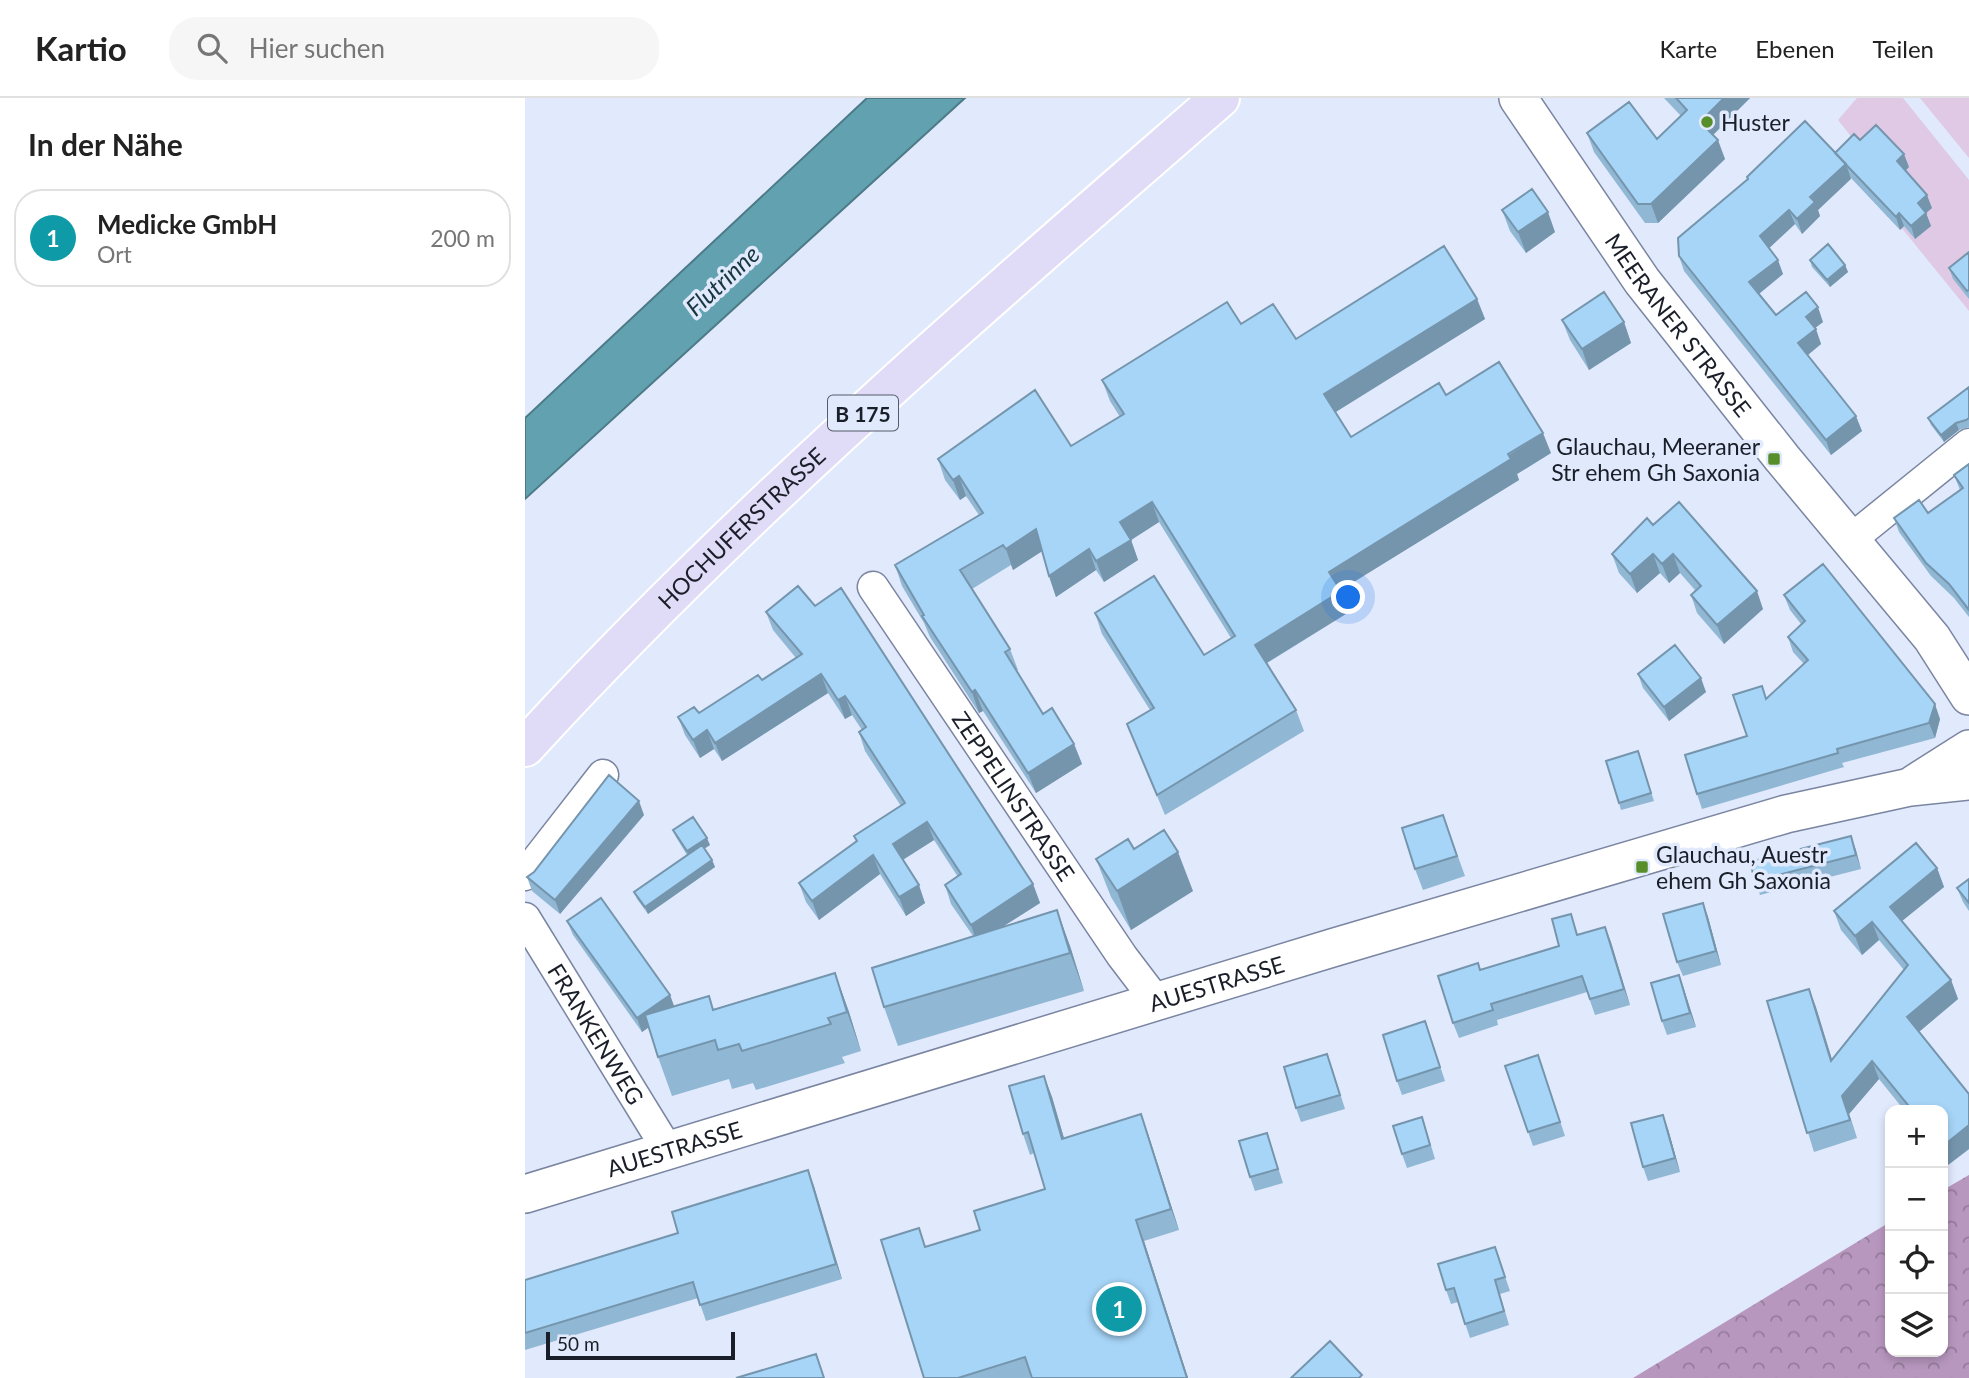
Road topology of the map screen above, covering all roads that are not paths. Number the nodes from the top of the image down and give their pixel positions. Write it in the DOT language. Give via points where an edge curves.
graph roads {
  1 [pos="1220,98"];
  2 [pos="1518,98"];
  3 [pos="1969,444"];
  4 [pos="1849,541"];
  5 [pos="873,587"];
  6 [pos="1932,638"];
  7 [pos="1969,659"];
  8 [pos="1969,696"];
  9 [pos="525,747"];
  10 [pos="1969,748"];
  11 [pos="603,775"];
  12 [pos="1969,781"];
  13 [pos="1910,787"];
  14 [pos="525,875"];
  15 [pos="525,918"];
  16 [pos="1157,1002"];
  17 [pos="669,1152"];
  18 [pos="525,1194"];
  1 -- 9 [label="main road, HOCHUFERSTRASSE / B 175" via="855,421 600,665"];
  2 -- 4 [label="street, MEERANER STRASSE" via="1642,281"];
  3 -- 4 [label="street"];
  4 -- 6 [label="street, MEERANER STRASSE"];
  5 -- 16 [label="street, ZEPPELINSTRASSE"];
  6 -- 7 [label="street, MEERANER STRASSE"];
  6 -- 8 [label="street, MEERANER STRASSE"];
  10 -- 13 [label="street, AUESTRASSE"];
  11 -- 14 [label="street"];
  12 -- 13 [label="street, AUESTRASSE"];
  13 -- 16 [label="street, AUESTRASSE" via="1786,814"];
  15 -- 17 [label="street, FRANKENWEG"];
  16 -- 17 [label="street, AUESTRASSE"];
  17 -- 18 [label="street, AUESTRASSE"];
}
